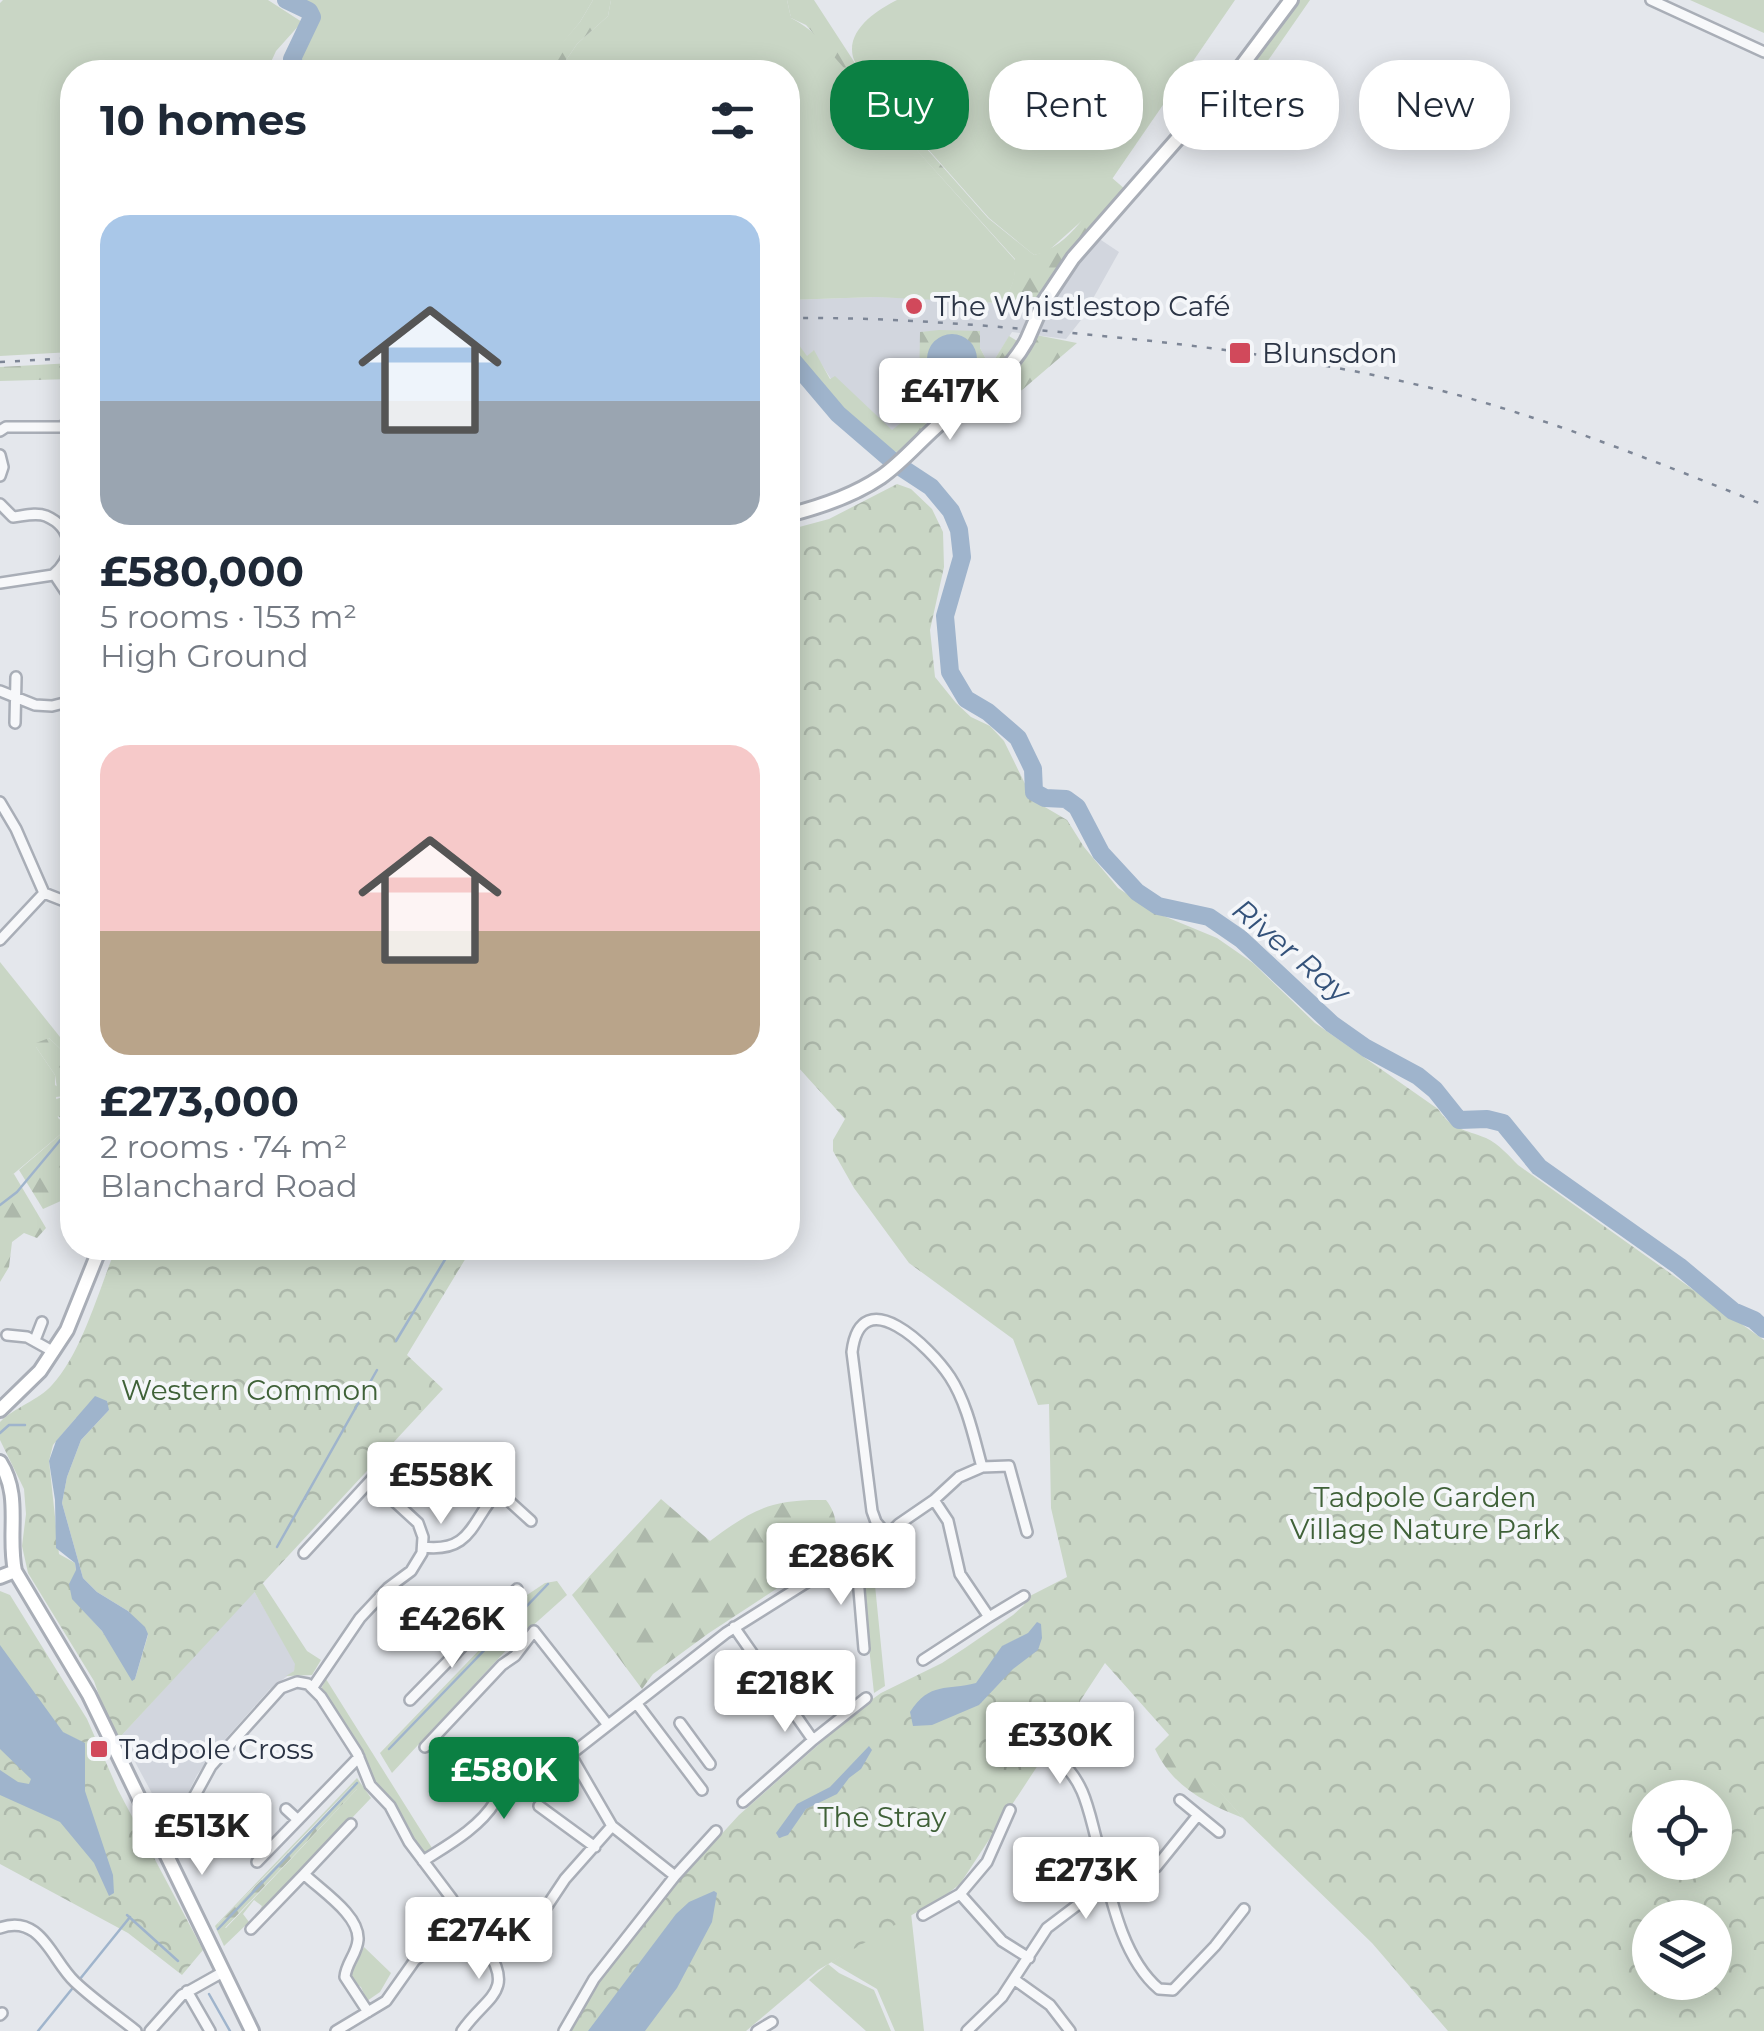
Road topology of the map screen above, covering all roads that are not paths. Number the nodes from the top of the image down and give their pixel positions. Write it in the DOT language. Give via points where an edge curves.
graph roads {
  1 [pos="1291,0"];
  2 [pos="1651,0"];
  3 [pos="1764,52"];
  4 [pos="60,427"];
  5 [pos="0,432"];
  6 [pos="0,456"];
  7 [pos="0,476"];
  8 [pos="0,504"];
  9 [pos="800,511"];
  10 [pos="60,527"];
  11 [pos="60,568"];
  12 [pos="54,574"];
  13 [pos="0,583"];
  14 [pos="60,583"];
  15 [pos="16,677"];
  16 [pos="0,691"];
  17 [pos="17,699"];
  18 [pos="60,700"];
  19 [pos="15,723"];
  20 [pos="0,802"];
  21 [pos="44,893"];
  22 [pos="60,899"];
  23 [pos="0,940"];
  24 [pos="95,1260"];
  25 [pos="42,1322"];
  26 [pos="7,1335"];
  27 [pos="35,1340"];
  28 [pos="54,1352"];
  29 [pos="4,1404"];
  30 [pos="473,1458"];
  31 [pos="390,1459"];
  32 [pos="0,1462"];
  33 [pos="982,1467"];
  34 [pos="371,1480"];
  35 [pos="498,1491"];
  36 [pos="934,1500"];
  37 [pos="530,1521"];
  38 [pos="1028,1532"];
  39 [pos="887,1535"];
  40 [pos="424,1548"];
  41 [pos="304,1553"];
  42 [pos="847,1557"];
  43 [pos="15,1571"];
  44 [pos="0,1577"];
  45 [pos="516,1589"];
  46 [pos="380,1596"];
  47 [pos="1024,1596"];
  48 [pos="988,1617"];
  49 [pos="734,1627"];
  50 [pos="864,1650"];
  51 [pos="457,1652"];
  52 [pos="923,1660"];
  53 [pos="313,1688"];
  54 [pos="866,1698"];
  55 [pos="410,1700"];
  56 [pos="637,1704"];
  57 [pos="1101,1713"];
  58 [pos="680,1723"];
  59 [pos="608,1725"];
  60 [pos="813,1740"];
  61 [pos="696,1745"];
  62 [pos="424,1747"];
  63 [pos="568,1752"];
  64 [pos="1049,1752"];
  65 [pos="359,1758"];
  66 [pos="677,1758"];
  67 [pos="1060,1761"];
  68 [pos="710,1764"];
  69 [pos="702,1790"];
  70 [pos="1180,1800"];
  71 [pos="743,1802"];
  72 [pos="540,1806"];
  73 [pos="286,1809"];
  74 [pos="1010,1810"];
  75 [pos="1198,1815"];
  76 [pos="298,1820"];
  77 [pos="351,1824"];
  78 [pos="612,1826"];
  79 [pos="716,1831"];
  80 [pos="1219,1832"];
  81 [pos="158,1838"];
  82 [pos="595,1846"];
  83 [pos="423,1861"];
  84 [pos="257,1862"];
  85 [pos="304,1874"];
  86 [pos="676,1876"];
  87 [pos="1111,1889"];
  88 [pos="960,1894"];
  89 [pos="1244,1909"];
  90 [pos="246,1913"];
  91 [pos="923,1914"];
  92 [pos="459,1925"];
  93 [pos="0,1928"];
  94 [pos="492,1957"];
  95 [pos="1028,1958"];
  96 [pos="224,1972"];
  97 [pos="1016,1980"];
  98 [pos="187,1991"];
  99 [pos="368,2012"];
  100 [pos="772,2022"];
  101 [pos="136,2031"];
  102 [pos="150,2031"];
  103 [pos="210,2031"];
  104 [pos="252,2031"];
  105 [pos="336,2031"];
  106 [pos="462,2031"];
  107 [pos="564,2031"];
  108 [pos="757,2031"];
  109 [pos="967,2031"];
  110 [pos="1070,2031"];
  1 -- 9 [label="street, bridge" via="1073,258 1012,364 879,479"];
  2 -- 3 [label="street"];
  4 -- 5 [label="street" via="6,426"];
  6 -- 7 [label="street"];
  8 -- 10 [label="street" via="13,517 43,514"];
  11 -- 12 [label="street"];
  12 -- 13 [label="street"];
  12 -- 14 [label="street"];
  15 -- 17 [label="street"];
  16 -- 17 [label="street"];
  17 -- 18 [label="street" via="42,706"];
  17 -- 19 [label="street"];
  20 -- 21 [label="street"];
  21 -- 22 [label="street"];
  21 -- 23 [label="street"];
  24 -- 28 [label="street"];
  25 -- 27 [label="street"];
  26 -- 27 [label="street"];
  27 -- 28 [label="street"];
  28 -- 29 [label="street"];
  30 -- 35 [label="street"];
  31 -- 34 [label="street"];
  32 -- 43 [label="street" via="14,1500"];
  33 -- 36 [label="street"];
  33 -- 38 [label="street" via="1012,1468"];
  33 -- 39 [label="street" via="942,1367 890,1321 869,1318 852,1352 872,1510"];
  34 -- 40 [label="street" via="418,1523"];
  34 -- 41 [label="street"];
  35 -- 37 [label="street"];
  35 -- 40 [label="street" via="458,1544"];
  36 -- 39 [label="street"];
  36 -- 48 [label="street" via="948,1521 960,1574"];
  39 -- 42 [label="street"];
  40 -- 46 [label="street" via="412,1571"];
  42 -- 49 [label="street"];
  42 -- 50 [label="street" via="858,1578"];
  43 -- 44 [label="street"];
  43 -- 81 [label="street" via="89,1695"];
  45 -- 51 [label="street"];
  46 -- 51 [label="street" via="404,1620"];
  46 -- 53 [label="street"];
  47 -- 48 [label="street"];
  48 -- 52 [label="street"];
  49 -- 56 [label="street"];
  49 -- 60 [label="street"];
  51 -- 55 [label="street"];
  53 -- 65 [label="street"];
  53 -- 81 [label="street" via="297,1682 281,1688 210,1766 178,1824"];
  54 -- 60 [label="street"];
  56 -- 59 [label="street"];
  56 -- 66 [label="street"];
  57 -- 67 [label="street"];
  58 -- 61 [label="street"];
  59 -- 62 [label="street" via="537,1627"];
  59 -- 63 [label="street"];
  60 -- 71 [label="street"];
  61 -- 66 [label="street"];
  61 -- 68 [label="street"];
  63 -- 78 [label="street"];
  63 -- 83 [label="street" via="547,1750 508,1772 481,1819"];
  64 -- 67 [label="street"];
  65 -- 76 [label="street"];
  65 -- 83 [label="street"];
  66 -- 69 [label="street"];
  67 -- 87 [label="street" via="1079,1781"];
  70 -- 75 [label="street"];
  72 -- 82 [label="street"];
  73 -- 76 [label="street"];
  74 -- 88 [label="street" via="987,1862"];
  75 -- 80 [label="street"];
  75 -- 87 [label="street" via="1160,1864"];
  76 -- 84 [label="street"];
  77 -- 85 [label="street"];
  78 -- 82 [label="street"];
  78 -- 86 [label="street"];
  79 -- 86 [label="street"];
  81 -- 96 [label="street"];
  82 -- 94 [label="street" via="533,1927"];
  83 -- 92 [label="street" via="452,1898"];
  85 -- 90 [label="street" via="254,1926"];
  85 -- 99 [label="street" via="356,1926 358,1944 344,1977"];
  86 -- 107 [label="street" via="594,1980"];
  87 -- 89 [label="street" via="1133,1958 1164,1991 1176,1988"];
  87 -- 95 [label="street" via="1062,1916"];
  88 -- 91 [label="street"];
  88 -- 95 [label="street" via="1002,1941"];
  92 -- 94 [label="street" via="476,1933"];
  92 -- 99 [label="street" via="420,1954 391,1996"];
  93 -- 101 [label="street" via="17,1925 42,1937 72,1980"];
  94 -- 106 [label="street" via="499,1985"];
  95 -- 97 [label="street"];
  96 -- 98 [label="street"];
  96 -- 104 [label="street"];
  97 -- 109 [label="street"];
  97 -- 110 [label="street" via="1050,2005"];
  98 -- 102 [label="street"];
  98 -- 103 [label="street"];
  99 -- 105 [label="street"];
  100 -- 108 [label="street"];
}
